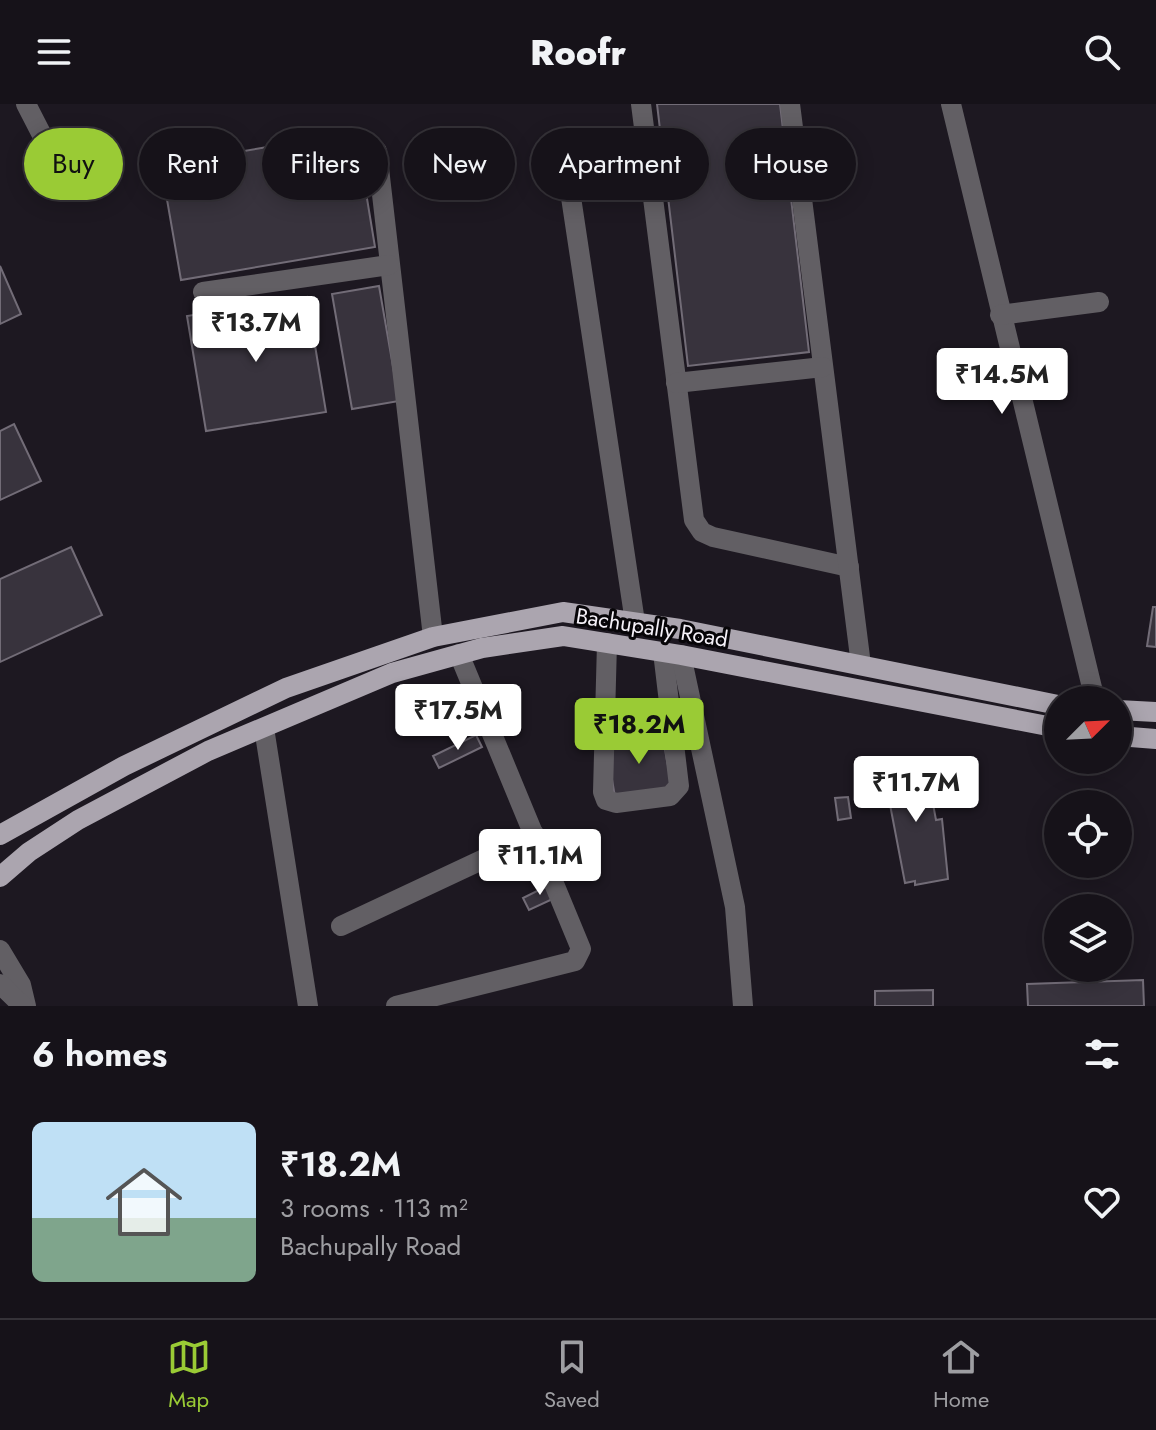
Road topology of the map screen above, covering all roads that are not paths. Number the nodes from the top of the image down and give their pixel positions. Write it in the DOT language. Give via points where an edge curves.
graph roads {
  1 [pos="26,104"];
  2 [pos="641,104"];
  3 [pos="790,104"];
  4 [pos="935,104"];
  5 [pos="952,113"];
  6 [pos="38,128"];
  7 [pos="382,200"];
  8 [pos="571,200"];
  9 [pos="389,265"];
  10 [pos="203,292"];
  11 [pos="1099,302"];
  12 [pos="1000,315"];
  13 [pos="823,367"];
  14 [pos="676,383"];
  15 [pos="849,567"];
  16 [pos="635,622"];
  17 [pos="433,637"];
  18 [pos="607,643"];
  19 [pos="459,654"];
  20 [pos="672,654"];
  21 [pos="861,665"];
  22 [pos="1092,686"];
  23 [pos="1044,702"];
  24 [pos="1132,711"];
  25 [pos="1156,712"];
  26 [pos="1044,725"];
  27 [pos="264,728"];
  28 [pos="1132,737"];
  29 [pos="1156,739"];
  30 [pos="0,835"];
  31 [pos="535,835"];
  32 [pos="0,877"];
  33 [pos="341,926"];
  34 [pos="0,950"];
  35 [pos="0,984"];
  36 [pos="25,1006"];
  37 [pos="308,1006"];
  38 [pos="396,1006"];
  39 [pos="743,1006"];
  1 -- 6 [label="street"];
  2 -- 14 [label="street"];
  3 -- 13 [label="street"];
  4 -- 5 [label="street"];
  5 -- 12 [label="street"];
  7 -- 9 [label="street"];
  8 -- 16 [label="street"];
  9 -- 10 [label="street"];
  9 -- 17 [label="street"];
  11 -- 12 [label="street"];
  12 -- 22 [label="street"];
  13 -- 14 [label="street"];
  13 -- 15 [label="street"];
  14 -- 15 [label="street" via="692,510 702,532"];
  15 -- 21 [label="street"];
  16 -- 17 [label="main road, Bachupally Road" via="563,612"];
  16 -- 21 [label="main road, Bachupally Road"];
  17 -- 30 [label="main road, Bachupally Road" via="286,688 124,766"];
  18 -- 19 [label="main road, Bachupally Road" via="563,636"];
  18 -- 20 [label="main road, Bachupally Road"];
  18 -- 20 [label="street" via="603,792 606,800 616,803 670,796 679,786"];
  19 -- 27 [label="main road, Bachupally Road" via="392,673"];
  19 -- 31 [label="street"];
  20 -- 26 [label="main road, Bachupally Road"];
  20 -- 39 [label="street" via="735,907"];
  21 -- 23 [label="main road, Bachupally Road"];
  24 -- 25 [label="main road"];
  27 -- 32 [label="main road, Bachupally Road" via="208,751 78,820"];
  27 -- 37 [label="street"];
  28 -- 29 [label="main road"];
  31 -- 33 [label="street"];
  31 -- 38 [label="street" via="581,949 575,961"];
  34 -- 36 [label="street" via="21,985"];
  35 -- 36 [label="street"];
}
